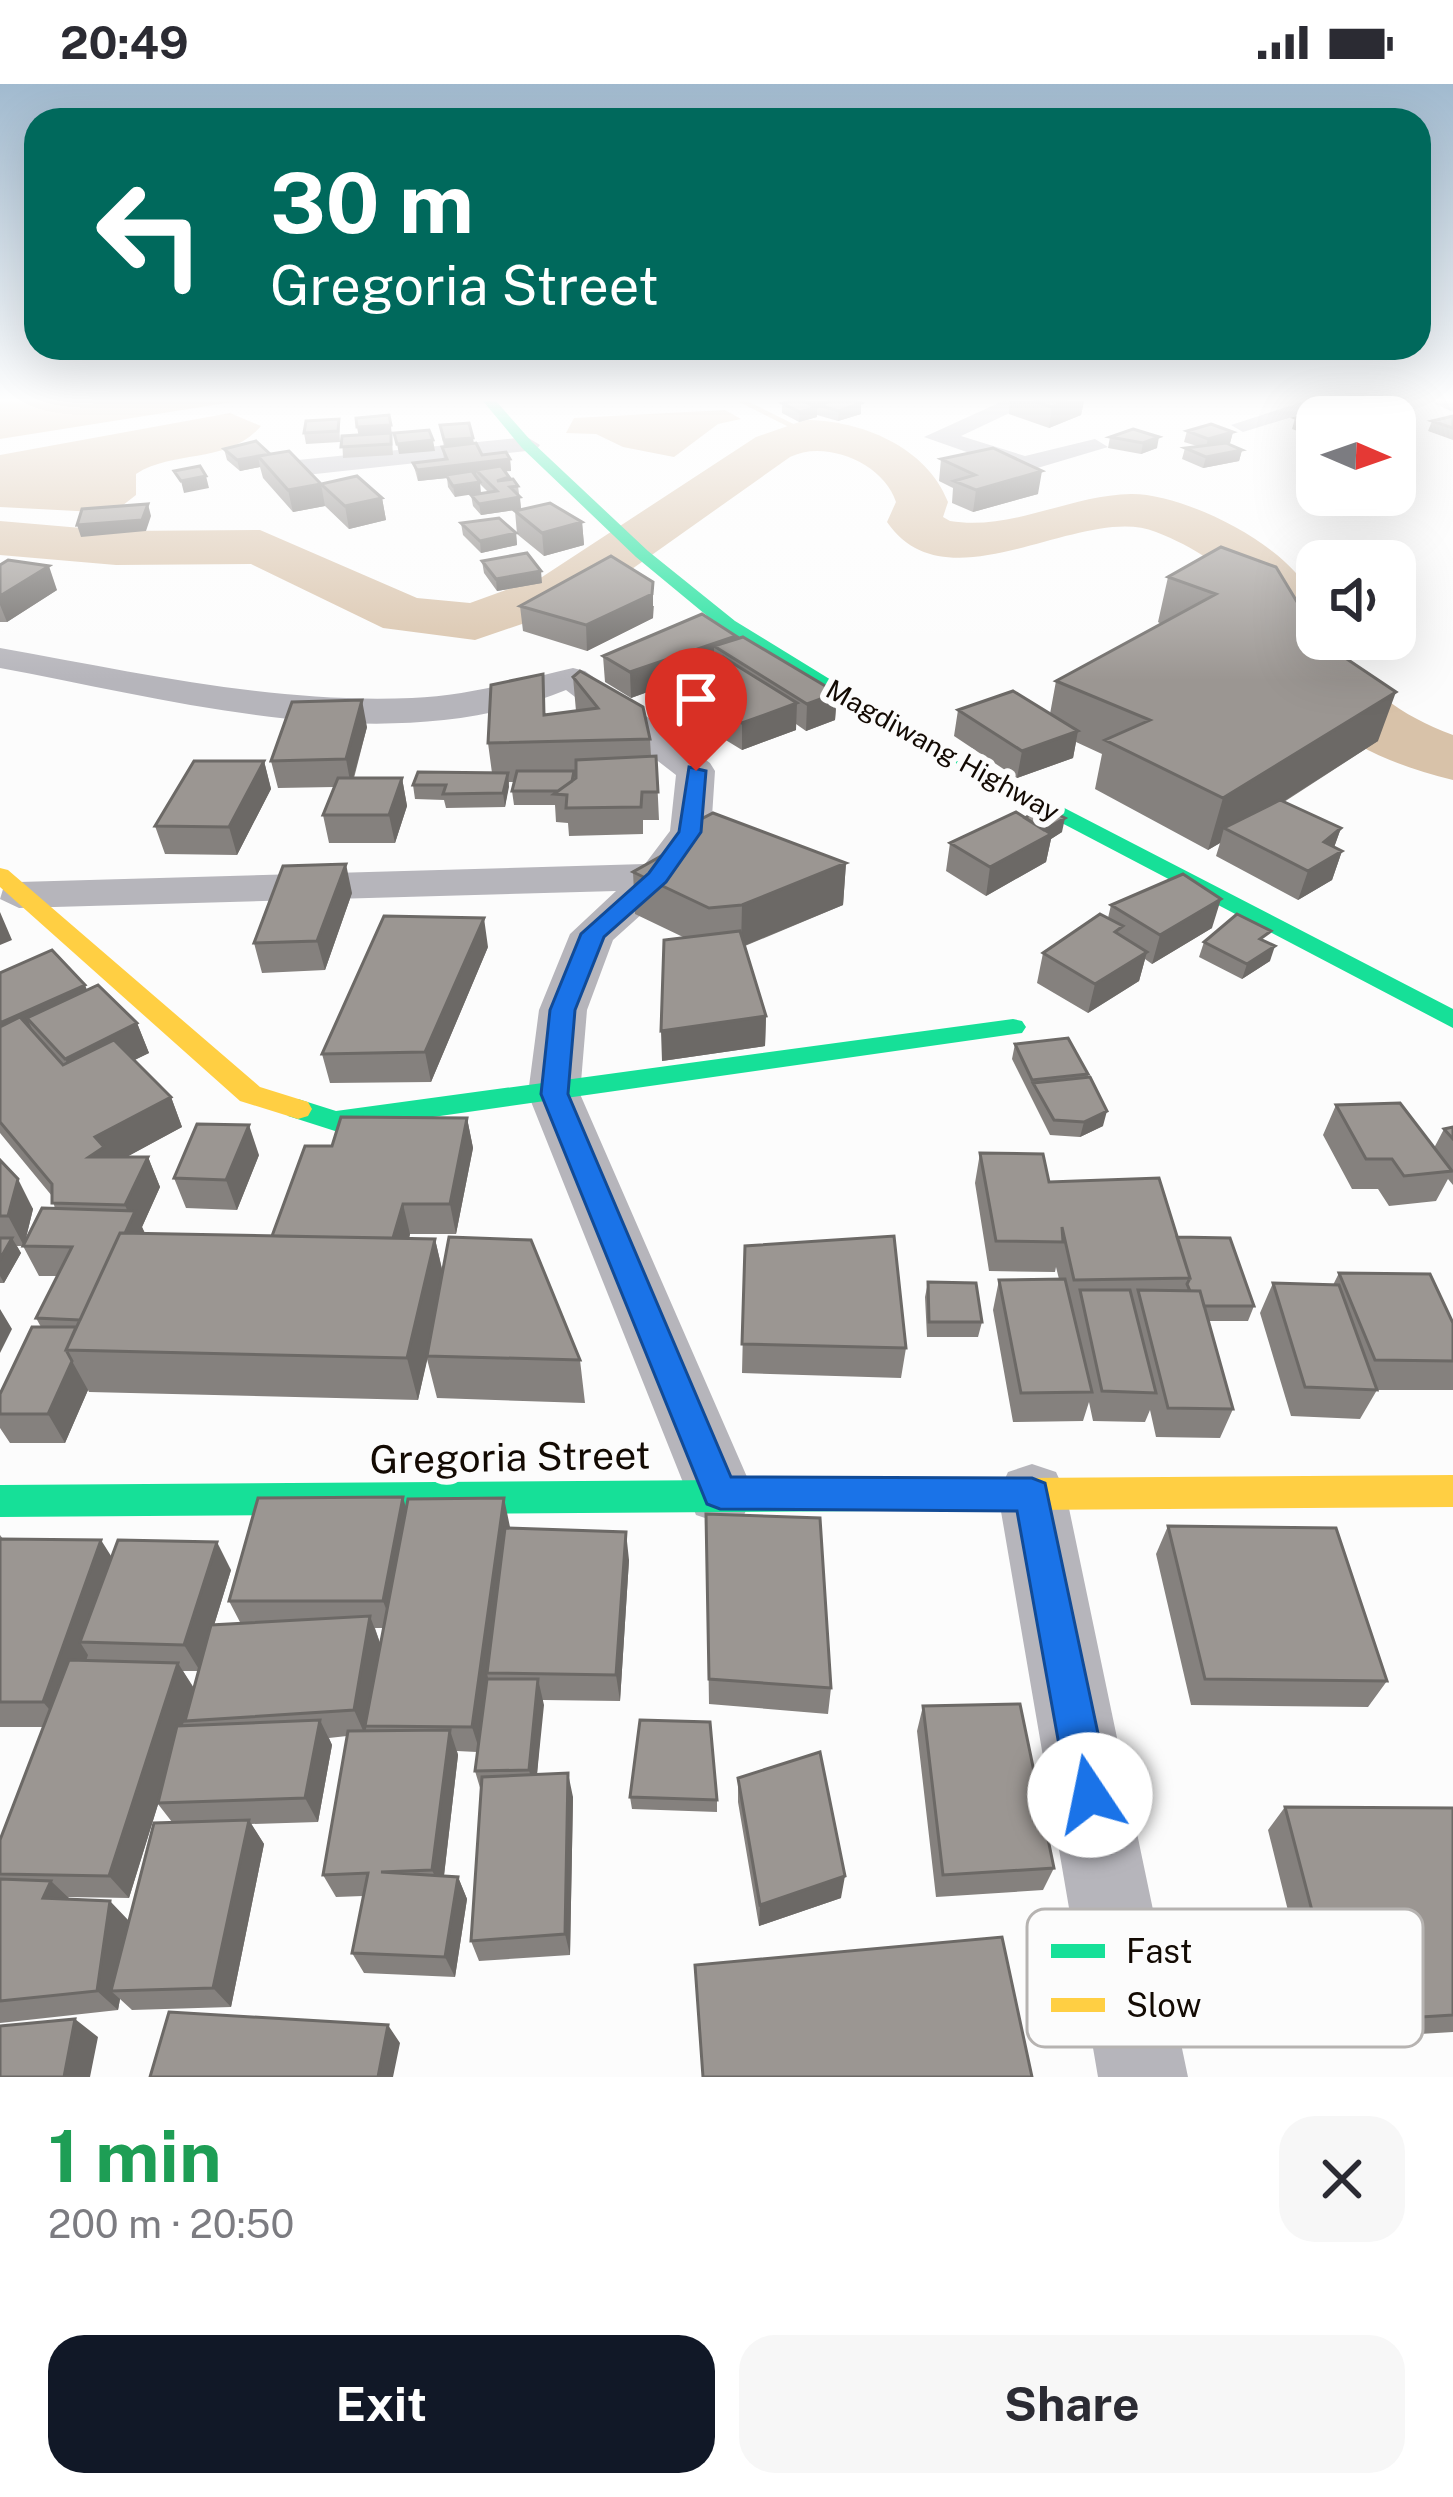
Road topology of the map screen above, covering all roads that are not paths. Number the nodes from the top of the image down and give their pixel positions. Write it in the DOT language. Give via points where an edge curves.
graph roads {
  1 [pos="579,494"];
  2 [pos="0,658"];
  3 [pos="658,878"];
  4 [pos="9,885"];
  5 [pos="1453,1020"];
  6 [pos="1012,1027"];
  7 [pos="554,1094"];
  8 [pos="1453,1491"];
  9 [pos="720,1493"];
  10 [pos="1032,1494"];
  11 [pos="0,1502"];
  12 [pos="1111,1909"];
  13 [pos="1137,2047"];
  14 [pos="1143,2077"];
  1 -- 5 [label="main road, Magdiwang Highway" via="699,619"];
  2 -- 3 [label="street" via="316,712 495,703 592,669 696,771 690,832"];
  3 -- 4 [label="street"];
  3 -- 7 [label="street" via="593,934 562,1010"];
  4 -- 7 [label="main road" via="250,1094 335,1121"];
  6 -- 7 [label="main road"];
  7 -- 9 [label="street"];
  8 -- 10 [label="main road, Gregoria Street"];
  9 -- 10 [label="main road, Gregoria Street"];
  9 -- 11 [label="main road, Gregoria Street"];
  10 -- 12 [label="street"];
  13 -- 14 [label="street"];
}
